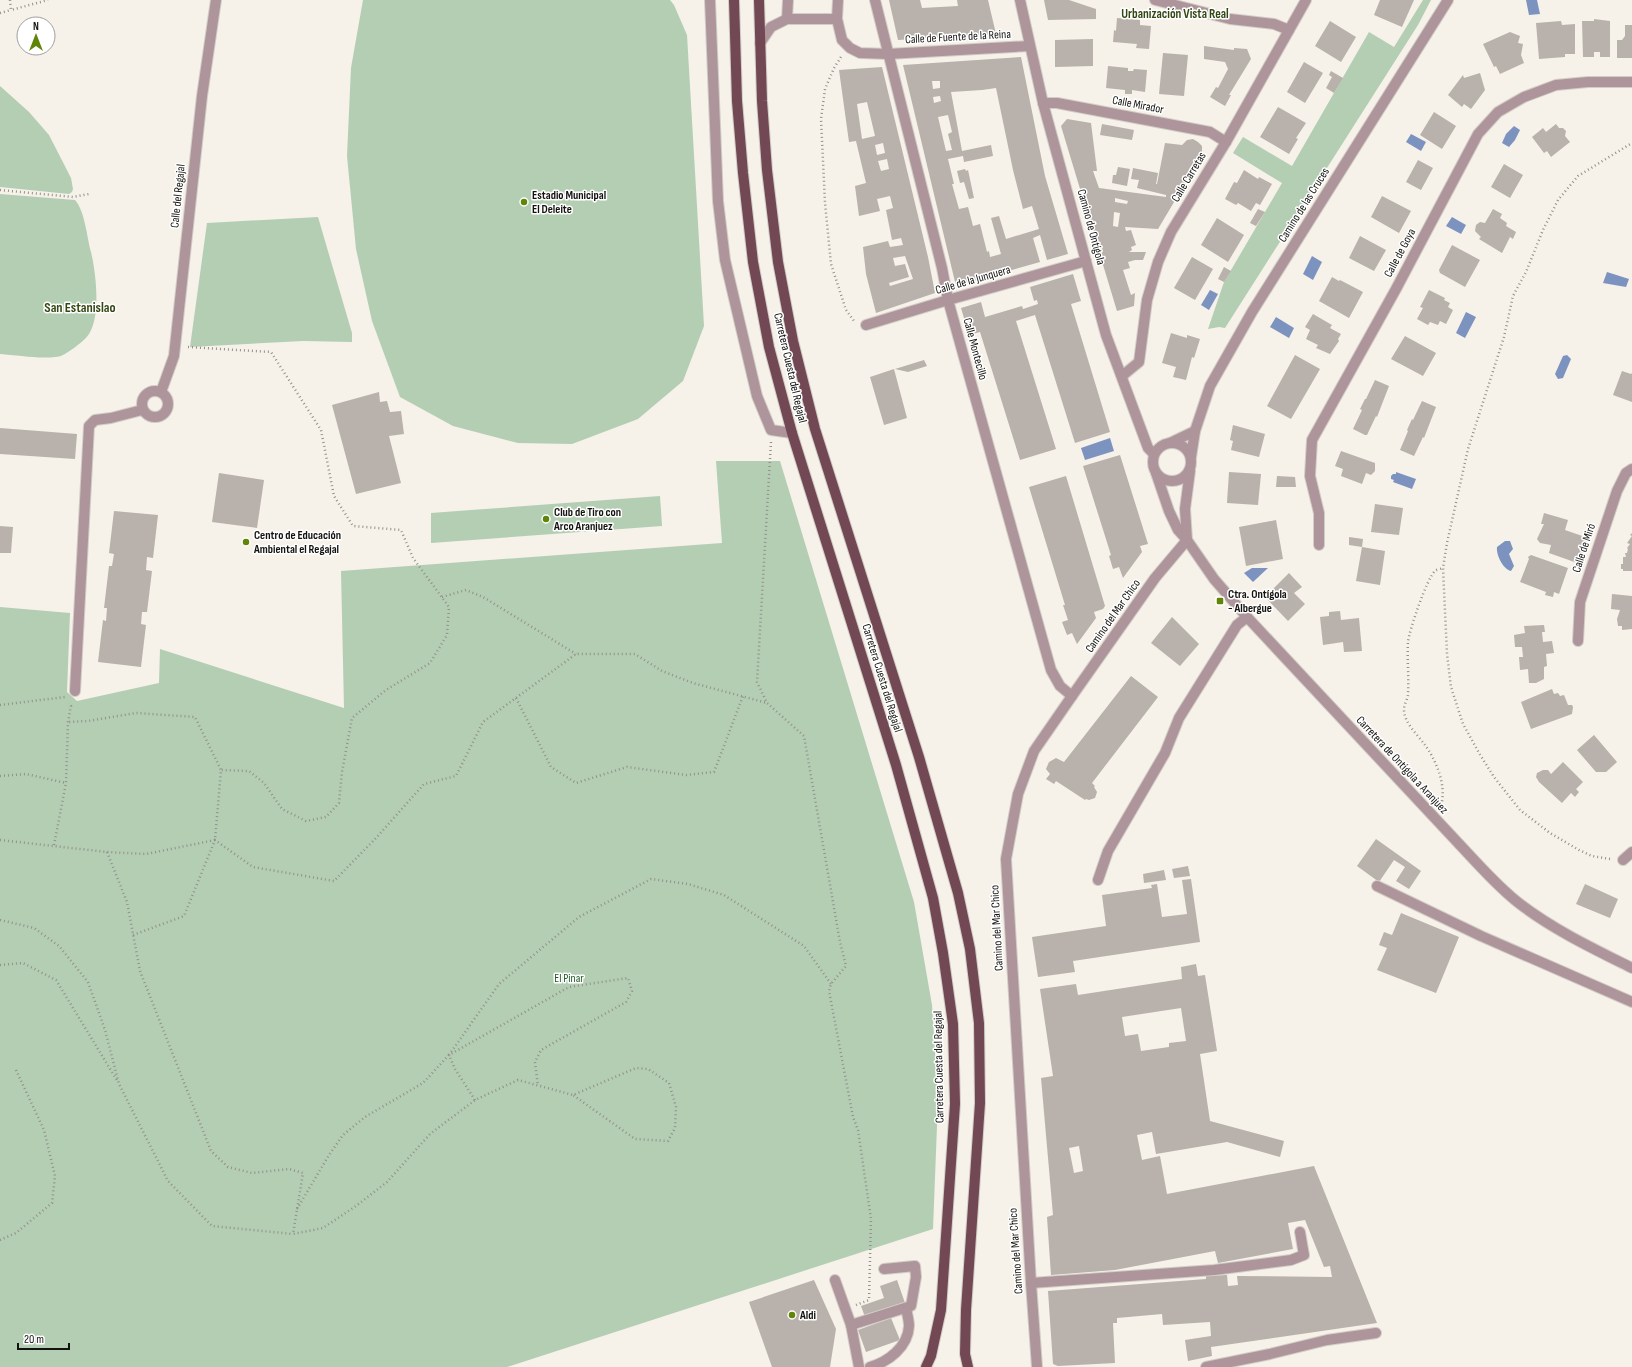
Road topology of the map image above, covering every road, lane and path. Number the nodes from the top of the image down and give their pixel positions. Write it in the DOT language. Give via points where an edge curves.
graph roads {
  1 [pos="10,0"];
  2 [pos="48,0"];
  3 [pos="216,0"];
  4 [pos="710,0"];
  5 [pos="734,0"];
  6 [pos="759,0"];
  7 [pos="788,0"];
  8 [pos="838,0"];
  9 [pos="875,0"];
  10 [pos="1020,0"];
  11 [pos="1155,0"];
  12 [pos="1306,0"];
  13 [pos="1448,0"];
  14 [pos="11,10"];
  15 [pos="0,13"];
  16 [pos="787,19"];
  17 [pos="837,19"];
  18 [pos="1289,30"];
  19 [pos="760,43"];
  20 [pos="1029,46"];
  21 [pos="850,48"];
  22 [pos="888,54"];
  23 [pos="1632,82"];
  24 [pos="1043,103"];
  25 [pos="1226,142"];
  26 [pos="1632,143"];
  27 [pos="0,190"];
  28 [pos="89,194"];
  29 [pos="1086,261"];
  30 [pos="948,300"];
  31 [pos="866,326"];
  32 [pos="176,343"];
  33 [pos="1122,376"];
  34 [pos="161,392"];
  35 [pos="142,410"];
  36 [pos="771,430"];
  37 [pos="1195,431"];
  38 [pos="792,433"];
  39 [pos="1170,443"];
  40 [pos="1154,454"];
  41 [pos="1191,457"];
  42 [pos="1632,469"];
  43 [pos="1190,471"];
  44 [pos="1156,473"];
  45 [pos="1187,540"];
  46 [pos="1319,545"];
  47 [pos="1444,568"];
  48 [pos="442,597"];
  49 [pos="1247,616"];
  50 [pos="1578,641"];
  51 [pos="576,654"];
  52 [pos="71,694"];
  53 [pos="743,696"];
  54 [pos="1072,696"];
  55 [pos="516,698"];
  56 [pos="767,703"];
  57 [pos="0,705"];
  58 [pos="68,722"];
  59 [pos="221,770"];
  60 [pos="0,776"];
  61 [pos="66,783"];
  62 [pos="1431,816"];
  63 [pos="0,840"];
  64 [pos="215,840"];
  65 [pos="54,845"];
  66 [pos="107,852"];
  67 [pos="1632,852"];
  68 [pos="1623,860"];
  69 [pos="1098,880"];
  70 [pos="1377,886"];
  71 [pos="0,920"];
  72 [pos="133,935"];
  73 [pos="0,965"];
  74 [pos="1632,968"];
  75 [pos="831,984"];
  76 [pos="1632,1002"];
  77 [pos="449,1055"];
  78 [pos="15,1068"];
  79 [pos="119,1084"];
  80 [pos="538,1086"];
  81 [pos="574,1095"];
  82 [pos="475,1100"];
  83 [pos="296,1212"];
  84 [pos="1300,1232"];
  85 [pos="293,1234"];
  86 [pos="0,1240"];
  87 [pos="884,1269"];
  88 [pos="835,1280"];
  89 [pos="1031,1283"];
  90 [pos="906,1308"];
  91 [pos="845,1309"];
  92 [pos="850,1326"];
  93 [pos="1376,1333"];
  94 [pos="876,1366"];
  95 [pos="859,1367"];
  96 [pos="926,1367"];
  97 [pos="968,1367"];
  98 [pos="1037,1367"];
  99 [pos="1206,1367"];
  1 -- 14 [label="path"];
  2 -- 14 [label="path"];
  3 -- 32 [label="street, Calle del Regajal" via="202,96"];
  4 -- 36 [label="street" via="718,201 725,260 756,396"];
  5 -- 38 [label="main road, Carretera Cuesta del Regajal" via="737,101 754,262 769,347"];
  6 -- 19 [label="main road, Carretera Cuesta del Regajal"];
  7 -- 16 [label="street"];
  8 -- 17 [label="street"];
  9 -- 22 [label="street, Calle Montecillo"];
  10 -- 20 [label="street, Camino de Ontígola"];
  11 -- 18 [label="street" via="1230,19 1274,24"];
  12 -- 18 [label="street, Calle Carretas"];
  13 -- 37 [label="street, Camino de las Cruces" via="1252,312 1210,386"];
  14 -- 15 [label="path"];
  16 -- 17 [label="street"];
  16 -- 19 [label="street" via="771,27"];
  17 -- 21 [label="street" via="842,40"];
  18 -- 25 [label="street, Calle Carretas"];
  19 -- 97 [label="main road, Carretera Cuesta del Regajal" via="767,170 778,262 793,341 816,429 919,757 958,893 970,950 979,1023 980,1103 966,1310 965,1354"];
  20 -- 22 [label="street, Calle de Fuente de la Reina"];
  20 -- 24 [label="street, Camino de Ontígola"];
  21 -- 22 [label="street, Calle de Fuente de la Reina" via="860,53"];
  21 -- 31 [label="path" via="834,68 825,89 821,119 825,203 831,264 846,310 856,324"];
  22 -- 30 [label="street, Calle Montecillo"];
  23 -- 46 [label="street, Calle de Goya" via="1556,85 1524,97 1498,112 1478,134 1312,440 1310,476 1319,513"];
  24 -- 25 [label="street, Calle Mirador" via="1057,103 1210,132"];
  24 -- 29 [label="street, Camino de Ontígola"];
  25 -- 33 [label="street, Calle Carretas" via="1171,232 1158,262 1147,300 1138,362"];
  26 -- 47 [label="path" via="1578,176 1558,200 1513,296 1501,344 1468,449 1447,543"];
  27 -- 28 [label="path" via="73,197"];
  29 -- 30 [label="street, Calle de la Junquera"];
  29 -- 33 [label="street, Camino de Ontígola" via="1106,335"];
  30 -- 31 [label="street, Calle de la Junquera"];
  30 -- 54 [label="street, Calle Montecillo" via="1051,670 1060,686"];
  32 -- 34 [label="street, Calle del Regajal"];
  32 -- 48 [label="path" via="190,347 271,352 321,430 334,496 353,526 402,530 413,558"];
  33 -- 40 [label="street, Camino de Ontígola" via="1148,448"];
  34 -- 35 [label="street" via="145,394 141,402"];
  34 -- 35 [label="street" via="167,398 168,406 164,414 156,418 148,416"];
  35 -- 52 [label="street" via="95,420 89,426"];
  36 -- 38 [label="street"];
  36 -- 56 [label="path" via="757,682"];
  37 -- 39 [label="street"];
  37 -- 41 [label="street, Camino de las Cruces"];
  38 -- 96 [label="main road, Carretera Cuesta del Regajal" via="896,765 933,898 943,953 953,1024 955,1104 941,1310 931,1356"];
  39 -- 40 [label="street"];
  39 -- 41 [label="street" via="1183,446"];
  40 -- 44 [label="street" via="1153,467"];
  41 -- 43 [label="street"];
  42 -- 50 [label="street, Calle de Miró" via="1626,473 1616,490 1580,602"];
  43 -- 44 [label="street" via="1174,482 1167,481"];
  43 -- 45 [label="street" via="1185,509"];
  44 -- 45 [label="street, Carretera de Ontígola a Aranjuez" via="1178,530"];
  45 -- 49 [label="street, Carretera de Ontígola a Aranjuez" via="1214,579"];
  45 -- 54 [label="street, Camino del Mar Chico" via="1156,578"];
  47 -- 62 [label="path" via="1435,571 1429,579 1413,622 1408,641 1408,696 1404,708 1408,723 1436,764 1443,800"];
  47 -- 68 [label="path" via="1447,654 1451,687 1463,724 1479,753 1520,810 1544,828 1592,856"];
  48 -- 51 [label="path" via="466,590 483,597"];
  48 -- 59 [label="path" via="449,607 447,635 430,663 386,690 352,718 339,803 326,817 306,821 282,809 264,783 249,771"];
  49 -- 62 [label="street, Carretera de Ontígola a Aranjuez"];
  49 -- 69 [label="street" via="1237,625 1179,718 1162,759 1108,851"];
  51 -- 53 [label="path" via="635,654 662,671 693,683"];
  51 -- 55 [label="path"];
  52 -- 57 [label="path"];
  52 -- 58 [label="path"];
  53 -- 55 [label="path" via="714,772 686,775 627,767 576,783 551,767"];
  53 -- 56 [label="path"];
  54 -- 89 [label="street, Camino del Mar Chico" via="1034,751 1018,794 1006,859"];
  55 -- 64 [label="path" via="483,722 456,776 424,784 334,881 253,866"];
  56 -- 75 [label="path" via="804,736 846,966"];
  58 -- 59 [label="path" via="136,713 195,717"];
  58 -- 61 [label="path"];
  59 -- 64 [label="path"];
  60 -- 61 [label="path" via="26,774"];
  61 -- 65 [label="path"];
  62 -- 74 [label="street, Carretera de Ontígola a Aranjuez" via="1520,904 1568,935"];
  63 -- 65 [label="path"];
  64 -- 66 [label="path" via="146,854"];
  64 -- 72 [label="path" via="184,916"];
  65 -- 66 [label="path"];
  66 -- 72 [label="path" via="127,902"];
  67 -- 68 [label="street"];
  70 -- 76 [label="street" via="1516,952"];
  71 -- 79 [label="path" via="34,928 59,946 88,982 105,1030"];
  72 -- 83 [label="path" via="140,971 212,1151 228,1167 252,1173 289,1170 303,1173"];
  73 -- 79 [label="path" via="23,963 56,980"];
  75 -- 77 [label="path" via="804,946 724,895 688,884 651,879 579,917 499,984"];
  75 -- 91 [label="path" via="829,990 853,1117 858,1130 871,1219 869,1300"];
  77 -- 80 [label="path" via="569,987 628,978 632,991 626,1002 542,1050 535,1062"];
  77 -- 82 [label="path"];
  77 -- 83 [label="path" via="423,1083 365,1117 343,1135"];
  78 -- 86 [label="path" via="44,1130 55,1176 52,1203 16,1233"];
  79 -- 85 [label="path" via="168,1181 212,1226"];
  80 -- 81 [label="path"];
  80 -- 82 [label="path" via="518,1080"];
  81 -- 81 [label="path" via="636,1068 648,1069 669,1083 676,1107 675,1128 668,1141 635,1139"];
  82 -- 85 [label="path" via="430,1134 387,1182 356,1206 323,1228"];
  83 -- 85 [label="path"];
  84 -- 89 [label="street" via="1304,1255 1291,1260 1214,1270"];
  87 -- 90 [label="street" via="914,1266 916,1277 911,1306"];
  88 -- 91 [label="street"];
  89 -- 98 [label="street, Camino del Mar Chico"];
  90 -- 92 [label="street"];
  90 -- 94 [label="street" via="909,1327 904,1343 896,1353"];
  91 -- 92 [label="street"];
  92 -- 95 [label="street"];
  93 -- 99 [label="street" via="1327,1340"];
}
